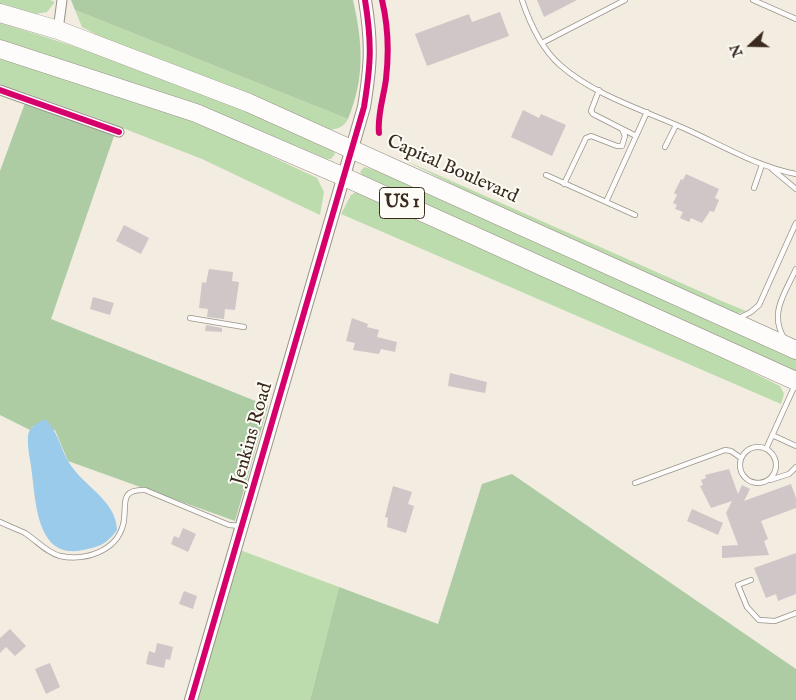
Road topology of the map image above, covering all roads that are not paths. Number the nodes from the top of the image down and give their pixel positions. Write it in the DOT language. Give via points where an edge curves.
graph roads {
  1 [pos="62,0"];
  2 [pos="365,0"];
  3 [pos="522,0"];
  4 [pos="624,0"];
  5 [pos="753,0"];
  6 [pos="0,13"];
  7 [pos="796,20"];
  8 [pos="58,30"];
  9 [pos="542,43"];
  10 [pos="0,49"];
  11 [pos="0,90"];
  12 [pos="599,90"];
  13 [pos="647,112"];
  14 [pos="676,125"];
  15 [pos="622,129"];
  16 [pos="120,132"];
  17 [pos="636,136"];
  18 [pos="666,147"];
  19 [pos="352,148"];
  20 [pos="762,165"];
  21 [pos="772,169"];
  22 [pos="796,174"];
  23 [pos="546,175"];
  24 [pos="342,176"];
  25 [pos="564,184"];
  26 [pos="754,188"];
  27 [pos="796,189"];
  28 [pos="606,202"];
  29 [pos="635,215"];
  30 [pos="796,223"];
  31 [pos="796,270"];
  32 [pos="190,318"];
  33 [pos="731,320"];
  34 [pos="244,327"];
  35 [pos="792,348"];
  36 [pos="796,382"];
  37 [pos="772,435"];
  38 [pos="796,446"];
  39 [pos="766,449"];
  40 [pos="741,458"];
  41 [pos="796,468"];
  42 [pos="769,480"];
  43 [pos="635,483"];
  44 [pos="0,522"];
  45 [pos="242,526"];
  46 [pos="751,580"];
  47 [pos="796,613"];
  48 [pos="192,700"];
  1 -- 8 [label="street"];
  2 -- 19 [label="street, Jenkins Road" via="371,36 371,64 364,107"];
  3 -- 9 [label="lane"];
  4 -- 9 [label="lane"];
  5 -- 7 [label="lane"];
  6 -- 8 [label="highway, Capital Boulevard / US 1"];
  8 -- 19 [label="highway, Capital Boulevard / US 1" via="249,103"];
  9 -- 12 [label="lane" via="559,64"];
  10 -- 24 [label="highway, US 1" via="196,113"];
  11 -- 16 [label="street"];
  12 -- 13 [label="lane"];
  12 -- 15 [label="lane" via="591,111"];
  13 -- 14 [label="lane"];
  13 -- 17 [label="lane"];
  14 -- 18 [label="lane"];
  14 -- 20 [label="lane"];
  15 -- 17 [label="lane"];
  15 -- 25 [label="lane" via="625,136 622,146 591,136 586,138"];
  17 -- 28 [label="lane"];
  19 -- 24 [label="street, Jenkins Road"];
  19 -- 33 [label="highway, Capital Boulevard / US 1"];
  20 -- 21 [label="lane"];
  20 -- 26 [label="lane"];
  21 -- 22 [label="lane"];
  21 -- 27 [label="lane"];
  23 -- 25 [label="lane"];
  24 -- 36 [label="highway, US 1"];
  24 -- 45 [label="street, Jenkins Road"];
  25 -- 28 [label="lane"];
  28 -- 29 [label="lane"];
  30 -- 33 [label="lane" via="759,305 744,316"];
  31 -- 35 [label="lane" via="778,307 777,325"];
  32 -- 34 [label="lane"];
  33 -- 35 [label="highway, Capital Boulevard / US 1"];
  36 -- 37 [label="lane"];
  37 -- 38 [label="lane"];
  37 -- 39 [label="lane"];
  39 -- 40 [label="lane" via="754,447"];
  39 -- 42 [label="lane" via="776,464"];
  40 -- 42 [label="lane" via="740,470 746,480 757,484"];
  40 -- 43 [label="lane" via="725,450"];
  41 -- 42 [label="lane" via="789,474"];
  44 -- 45 [label="lane" via="25,533 59,556 82,558 100,552 118,536 123,525 126,499 136,490 146,490 229,525"];
  45 -- 48 [label="street, Jenkins Road"];
  46 -- 47 [label="lane" via="738,585 747,607 759,620 775,621"];
}
